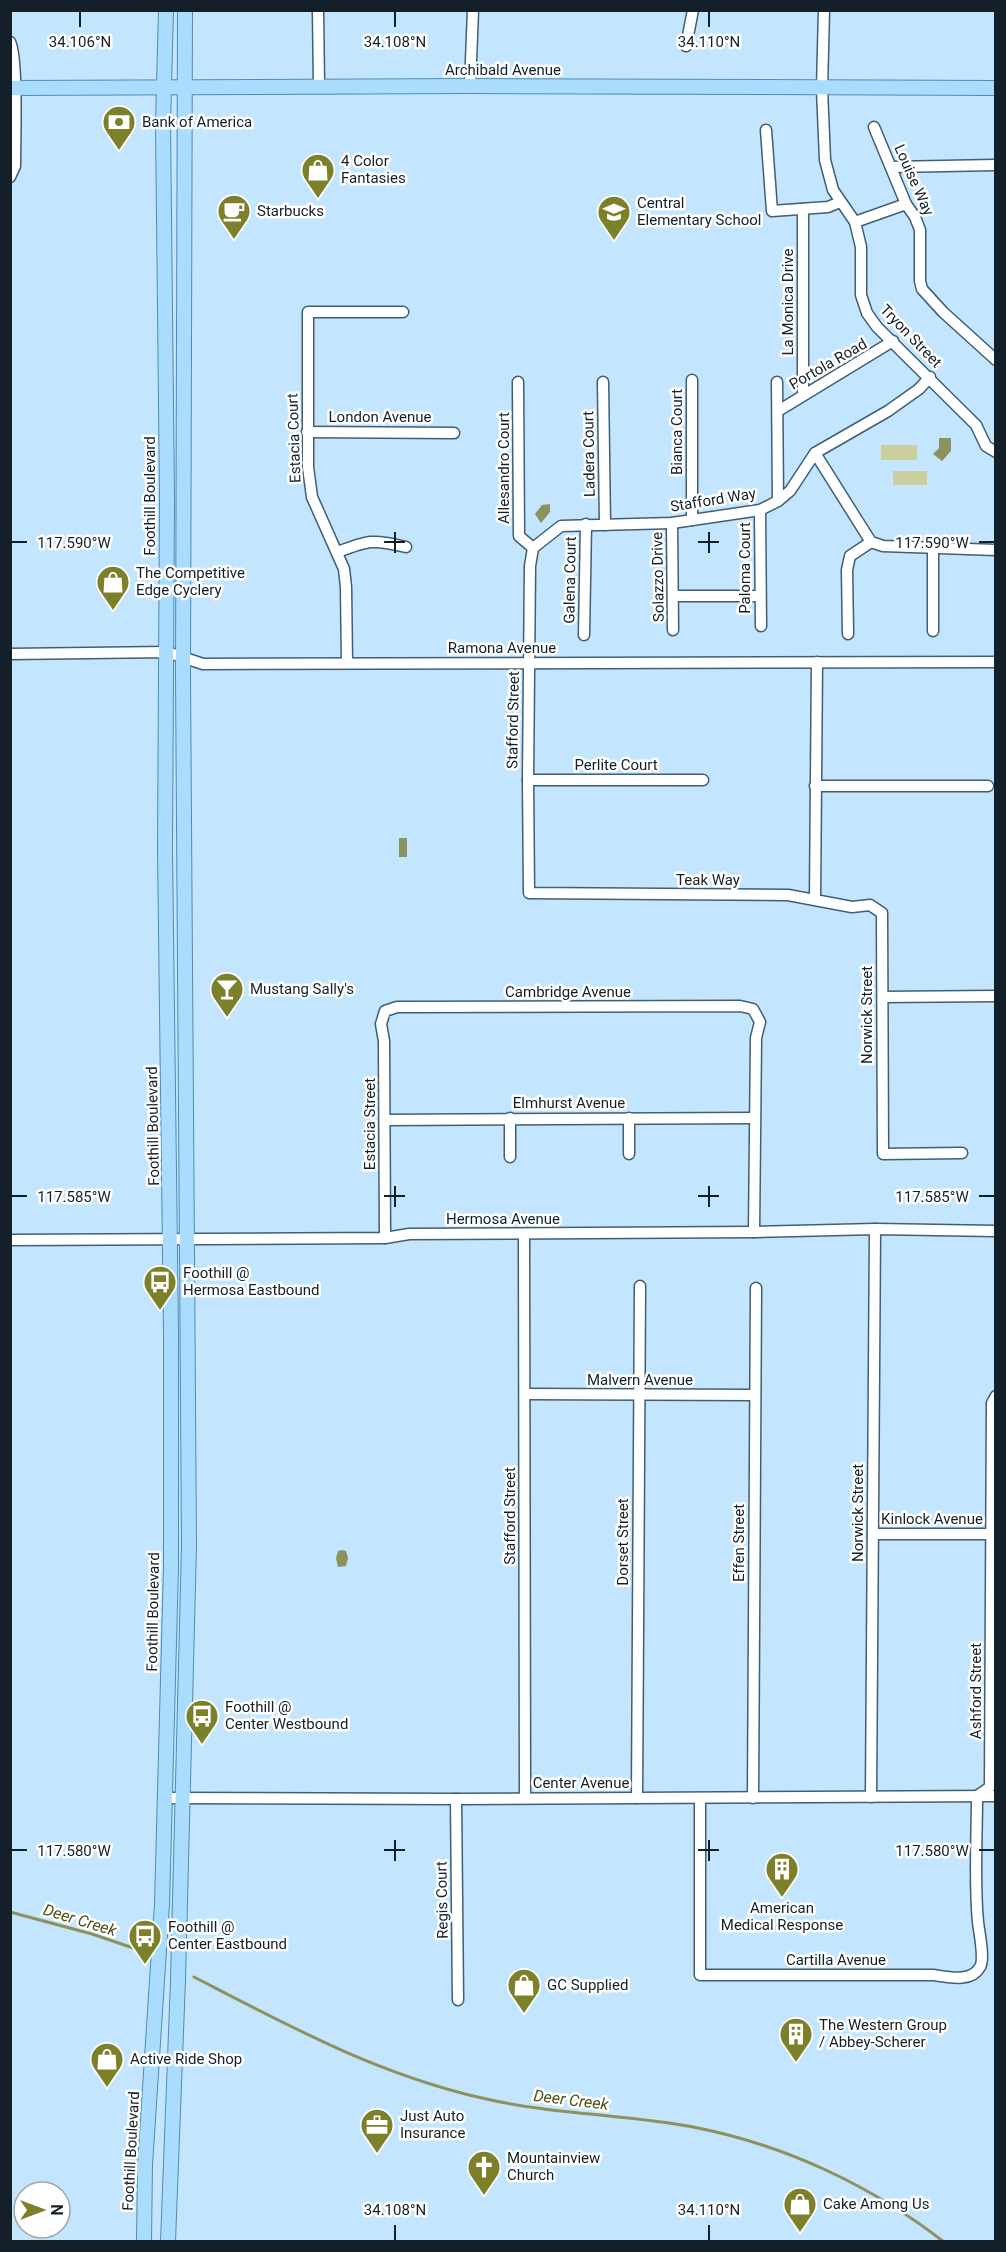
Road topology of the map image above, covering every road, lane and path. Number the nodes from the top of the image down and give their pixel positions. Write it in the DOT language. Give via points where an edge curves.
graph roads {
  1 [pos="166,10"];
  2 [pos="185,10"];
  3 [pos="318,10"];
  4 [pos="473,10"];
  5 [pos="693,10"];
  6 [pos="824,10"];
  7 [pos="10,42"];
  8 [pos="686,46"];
  9 [pos="319,86"];
  10 [pos="470,86"];
  11 [pos="164,87"];
  12 [pos="184,87"];
  13 [pos="12,88"];
  14 [pos="996,88"];
  15 [pos="822,89"];
  16 [pos="874,127"];
  17 [pos="766,130"];
  18 [pos="996,165"];
  19 [pos="891,167"];
  20 [pos="10,177"];
  21 [pos="840,202"];
  22 [pos="906,204"];
  23 [pos="803,209"];
  24 [pos="855,222"];
  25 [pos="403,312"];
  26 [pos="893,341"];
  27 [pos="996,360"];
  28 [pos="930,378"];
  29 [pos="692,380"];
  30 [pos="518,382"];
  31 [pos="603,382"];
  32 [pos="777,382"];
  33 [pos="803,395"];
  34 [pos="777,411"];
  35 [pos="307,432"];
  36 [pos="454,433"];
  37 [pos="996,452"];
  38 [pos="815,453"];
  39 [pos="777,501"];
  40 [pos="760,510"];
  41 [pos="692,520"];
  42 [pos="672,523"];
  43 [pos="586,525"];
  44 [pos="605,525"];
  45 [pos="871,542"];
  46 [pos="406,547"];
  47 [pos="533,548"];
  48 [pos="933,548"];
  49 [pos="996,550"];
  50 [pos="338,552"];
  51 [pos="673,596"];
  52 [pos="760,596"];
  53 [pos="760,626"];
  54 [pos="673,630"];
  55 [pos="933,631"];
  56 [pos="848,634"];
  57 [pos="584,635"];
  58 [pos="166,652"];
  59 [pos="10,654"];
  60 [pos="183,656"];
  61 [pos="817,662"];
  62 [pos="996,662"];
  63 [pos="347,663"];
  64 [pos="529,664"];
  65 [pos="528,780"];
  66 [pos="704,780"];
  67 [pos="815,786"];
  68 [pos="988,786"];
  69 [pos="529,893"];
  70 [pos="815,899"];
  71 [pos="882,913"];
  72 [pos="996,996"];
  73 [pos="883,997"];
  74 [pos="385,1011"];
  75 [pos="510,1118"];
  76 [pos="629,1118"];
  77 [pos="754,1118"];
  78 [pos="385,1120"];
  79 [pos="962,1153"];
  80 [pos="629,1154"];
  81 [pos="510,1156"];
  82 [pos="875,1229"];
  83 [pos="996,1231"];
  84 [pos="754,1232"];
  85 [pos="524,1234"];
  86 [pos="170,1238"];
  87 [pos="188,1238"];
  88 [pos="385,1238"];
  89 [pos="10,1240"];
  90 [pos="640,1286"];
  91 [pos="756,1288"];
  92 [pos="526,1394"];
  93 [pos="638,1395"];
  94 [pos="755,1395"];
  95 [pos="996,1396"];
  96 [pos="873,1534"];
  97 [pos="991,1534"];
  98 [pos="977,1796"];
  99 [pos="996,1796"];
  100 [pos="871,1797"];
  101 [pos="166,1798"];
  102 [pos="183,1798"];
  103 [pos="525,1798"];
  104 [pos="637,1798"];
  105 [pos="700,1798"];
  106 [pos="753,1798"];
  107 [pos="456,1799"];
  108 [pos="972,1976"];
  109 [pos="458,2000"];
  110 [pos="144,2241"];
  111 [pos="168,2241"];
  1 -- 11 [label="main road, Foothill Boulevard"];
  2 -- 12 [label="main road"];
  3 -- 9 [label="street"];
  4 -- 10 [label="street"];
  5 -- 8 [label="street"];
  6 -- 15 [label="street, Tryon Street"];
  7 -- 13 [label="street"];
  9 -- 10 [label="main road, Archibald Avenue"];
  9 -- 12 [label="main road, Archibald Avenue"];
  10 -- 15 [label="main road, Archibald Avenue"];
  11 -- 12 [label="main road, Archibald Avenue"];
  11 -- 13 [label="main road, Archibald Avenue"];
  11 -- 58 [label="main road, Foothill Boulevard"];
  12 -- 60 [label="main road"];
  13 -- 20 [label="street" via="15,166"];
  14 -- 15 [label="main road, Archibald Avenue"];
  15 -- 21 [label="street, Tryon Street" via="825,160"];
  16 -- 19 [label="street, Louise Way"];
  17 -- 23 [label="street" via="772,211"];
  18 -- 19 [label="street"];
  19 -- 22 [label="street, Louise Way"];
  21 -- 23 [label="street"];
  21 -- 24 [label="street, Tryon Street"];
  22 -- 24 [label="street"];
  22 -- 27 [label="street, Louise Way" via="920,230 922,289"];
  23 -- 33 [label="street, La Monica Drive"];
  24 -- 26 [label="street, Tryon Street" via="861,247 861,295 867,313"];
  25 -- 35 [label="street, Estacia Court" via="308,312"];
  26 -- 28 [label="street, Tryon Street"];
  26 -- 33 [label="street, Portola Road"];
  28 -- 37 [label="street, Tryon Street" via="976,425 987,446"];
  28 -- 38 [label="street, Stafford Way" via="888,411"];
  29 -- 41 [label="street, Bianca Court"];
  30 -- 47 [label="street, Allesandro Court" via="519,536"];
  31 -- 44 [label="street, Ladera Court"];
  32 -- 34 [label="street"];
  33 -- 34 [label="street, Portola Road"];
  34 -- 39 [label="street"];
  35 -- 36 [label="street, London Avenue"];
  35 -- 50 [label="street, Estacia Court" via="312,497"];
  38 -- 39 [label="street, Stafford Way" via="790,491"];
  38 -- 45 [label="street"];
  39 -- 40 [label="street, Stafford Way"];
  40 -- 41 [label="street, Stafford Way"];
  40 -- 52 [label="street, Paloma Court"];
  41 -- 42 [label="street, Stafford Way"];
  42 -- 44 [label="street, Stafford Way"];
  42 -- 51 [label="street, Solazzo Drive"];
  43 -- 44 [label="street, Stafford Way"];
  43 -- 47 [label="street, Stafford Way" via="561,526"];
  43 -- 57 [label="street, Galena Court"];
  45 -- 48 [label="street"];
  45 -- 56 [label="street" via="850,556"];
  46 -- 50 [label="street" via="365,542"];
  47 -- 64 [label="street, Stafford Street"];
  48 -- 49 [label="street"];
  48 -- 55 [label="street"];
  50 -- 63 [label="street, Estacia Court" via="346,587"];
  51 -- 52 [label="street"];
  51 -- 54 [label="street, Solazzo Drive"];
  52 -- 53 [label="street, Paloma Court"];
  58 -- 59 [label="street, Ramona Avenue"];
  58 -- 60 [label="street, Ramona Avenue"];
  58 -- 86 [label="main road, Foothill Boulevard"];
  60 -- 63 [label="street, Ramona Avenue" via="203,664"];
  60 -- 87 [label="main road"];
  61 -- 62 [label="street, Ramona Avenue"];
  61 -- 64 [label="street, Ramona Avenue"];
  61 -- 67 [label="street"];
  63 -- 64 [label="street, Ramona Avenue"];
  64 -- 65 [label="street, Stafford Street"];
  65 -- 66 [label="street, Perlite Court"];
  65 -- 69 [label="street, Stafford Street"];
  67 -- 68 [label="street"];
  67 -- 70 [label="street"];
  69 -- 70 [label="street, Teak Way" via="788,895"];
  70 -- 71 [label="street, Teak Way" via="852,907 870,905"];
  71 -- 73 [label="street, Norwick Street"];
  72 -- 73 [label="street"];
  73 -- 79 [label="street, Norwick Street" via="883,1154"];
  74 -- 77 [label="street, Cambridge Avenue" via="397,1007 753,1009 760,1022"];
  74 -- 78 [label="street, Estacia Street" via="381,1024"];
  75 -- 76 [label="street, Elmhurst Avenue"];
  75 -- 78 [label="street, Elmhurst Avenue"];
  75 -- 81 [label="street"];
  76 -- 77 [label="street, Elmhurst Avenue"];
  76 -- 80 [label="street"];
  77 -- 84 [label="street"];
  78 -- 88 [label="street, Estacia Street"];
  82 -- 83 [label="street, Hermosa Avenue"];
  82 -- 84 [label="street, Hermosa Avenue"];
  82 -- 96 [label="street, Norwick Street"];
  84 -- 85 [label="street, Hermosa Avenue"];
  85 -- 88 [label="street, Hermosa Avenue" via="409,1234"];
  85 -- 92 [label="street, Stafford Street"];
  86 -- 87 [label="street, Hermosa Avenue"];
  86 -- 89 [label="street, Hermosa Avenue"];
  86 -- 101 [label="main road, Foothill Boulevard" via="172,1454"];
  87 -- 88 [label="street, Hermosa Avenue"];
  87 -- 102 [label="main road" via="189,1546"];
  90 -- 93 [label="street, Dorset Street"];
  91 -- 94 [label="street, Effen Street"];
  92 -- 93 [label="street, Malvern Avenue"];
  92 -- 103 [label="street, Stafford Street"];
  93 -- 94 [label="street, Malvern Avenue"];
  93 -- 104 [label="street, Dorset Street"];
  94 -- 106 [label="street, Effen Street"];
  95 -- 97 [label="street, Ashford Street" via="992,1403"];
  96 -- 97 [label="street, Kinlock Avenue"];
  96 -- 100 [label="street, Norwick Street"];
  97 -- 98 [label="street, Ashford Street" via="990,1787"];
  98 -- 99 [label="street, Center Avenue"];
  98 -- 100 [label="street, Center Avenue"];
  98 -- 108 [label="street, Ashford Street" via="977,1915 982,1956 981,1966"];
  100 -- 106 [label="street, Center Avenue"];
  101 -- 102 [label="street, Center Avenue"];
  101 -- 110 [label="main road, Foothill Boulevard"];
  102 -- 107 [label="street, Center Avenue"];
  102 -- 111 [label="main road"];
  103 -- 104 [label="street, Center Avenue"];
  103 -- 107 [label="street, Center Avenue"];
  104 -- 105 [label="street, Center Avenue"];
  105 -- 106 [label="street, Center Avenue"];
  105 -- 108 [label="street, Cartilla Avenue" via="700,1975"];
  107 -- 109 [label="street, Regis Court"];
}
